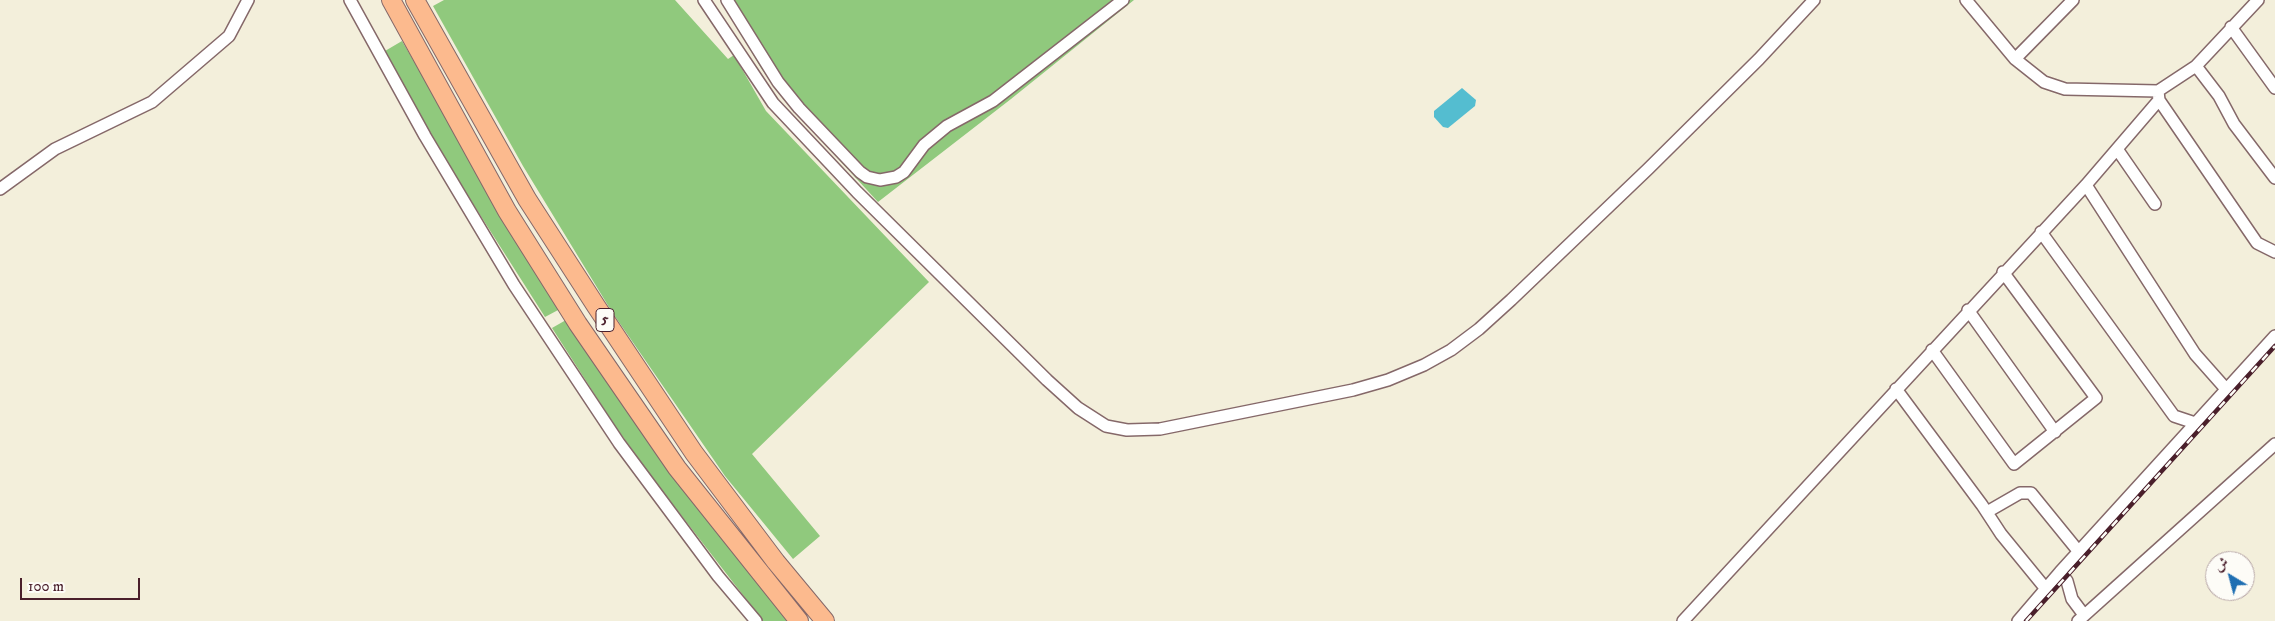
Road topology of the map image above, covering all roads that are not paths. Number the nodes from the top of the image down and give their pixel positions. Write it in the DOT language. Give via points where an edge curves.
graph roads {
  1 [pos="248,0"];
  2 [pos="350,0"];
  3 [pos="391,0"];
  4 [pos="415,0"];
  5 [pos="704,0"];
  6 [pos="727,0"];
  7 [pos="1123,0"];
  8 [pos="1814,0"];
  9 [pos="1966,0"];
  10 [pos="2073,0"];
  11 [pos="2258,0"];
  12 [pos="2231,27"];
  13 [pos="2015,59"];
  14 [pos="2196,66"];
  15 [pos="2275,88"];
  16 [pos="2158,96"];
  17 [pos="2117,149"];
  18 [pos="2275,178"];
  19 [pos="2086,185"];
  20 [pos="0,189"];
  21 [pos="2155,204"];
  22 [pos="2041,232"];
  23 [pos="2275,252"];
  24 [pos="2003,272"];
  25 [pos="1968,310"];
  26 [pos="2275,336"];
  27 [pos="1932,350"];
  28 [pos="1896,389"];
  29 [pos="2226,389"];
  30 [pos="2195,423"];
  31 [pos="2055,432"];
  32 [pos="2275,444"];
  33 [pos="1987,512"];
  34 [pos="2078,552"];
  35 [pos="2060,572"];
  36 [pos="2046,588"];
  37 [pos="2081,618"];
  38 [pos="756,621"];
  39 [pos="799,621"];
  40 [pos="825,621"];
  41 [pos="1683,621"];
  42 [pos="2018,621"];
  1 -- 20 [label="street" via="229,36 158,97 55,149"];
  2 -- 38 [label="street" via="425,136 525,302 619,443 718,576"];
  3 -- 39 [label="highway, 5" via="507,211 578,324 677,468"];
  4 -- 40 [label="highway, 5" via="527,199 596,306 694,454"];
  5 -- 8 [label="street" via="773,103 857,192 1078,408 1106,426 1127,430 1160,429 1354,390 1388,380 1451,350 1511,300 1648,169"];
  6 -- 7 [label="street" via="778,82 799,108 860,172 880,180 904,172 924,145 947,126 993,101"];
  9 -- 13 [label="street"];
  10 -- 13 [label="street"];
  11 -- 12 [label="street"];
  12 -- 14 [label="street"];
  12 -- 15 [label="street"];
  13 -- 16 [label="street" via="2044,82 2065,90"];
  14 -- 16 [label="street"];
  14 -- 18 [label="street"];
  16 -- 17 [label="street"];
  16 -- 23 [label="street" via="2257,243"];
  17 -- 19 [label="street"];
  17 -- 21 [label="street"];
  19 -- 22 [label="street"];
  19 -- 29 [label="street" via="2195,354"];
  22 -- 24 [label="street"];
  22 -- 30 [label="street" via="2174,416"];
  24 -- 25 [label="street"];
  24 -- 31 [label="street" via="2096,398"];
  25 -- 27 [label="street"];
  25 -- 31 [label="street"];
  26 -- 29 [label="street"];
  27 -- 28 [label="street"];
  27 -- 31 [label="street" via="2014,464"];
  28 -- 33 [label="street"];
  28 -- 41 [label="street"];
  29 -- 30 [label="street"];
  30 -- 34 [label="street"];
  32 -- 37 [label="street"];
  33 -- 34 [label="street" via="2020,493 2031,493"];
  33 -- 36 [label="street" via="2008,544"];
  34 -- 35 [label="street"];
  35 -- 36 [label="street"];
  35 -- 37 [label="street" via="2067,581"];
  36 -- 42 [label="street"];
}
